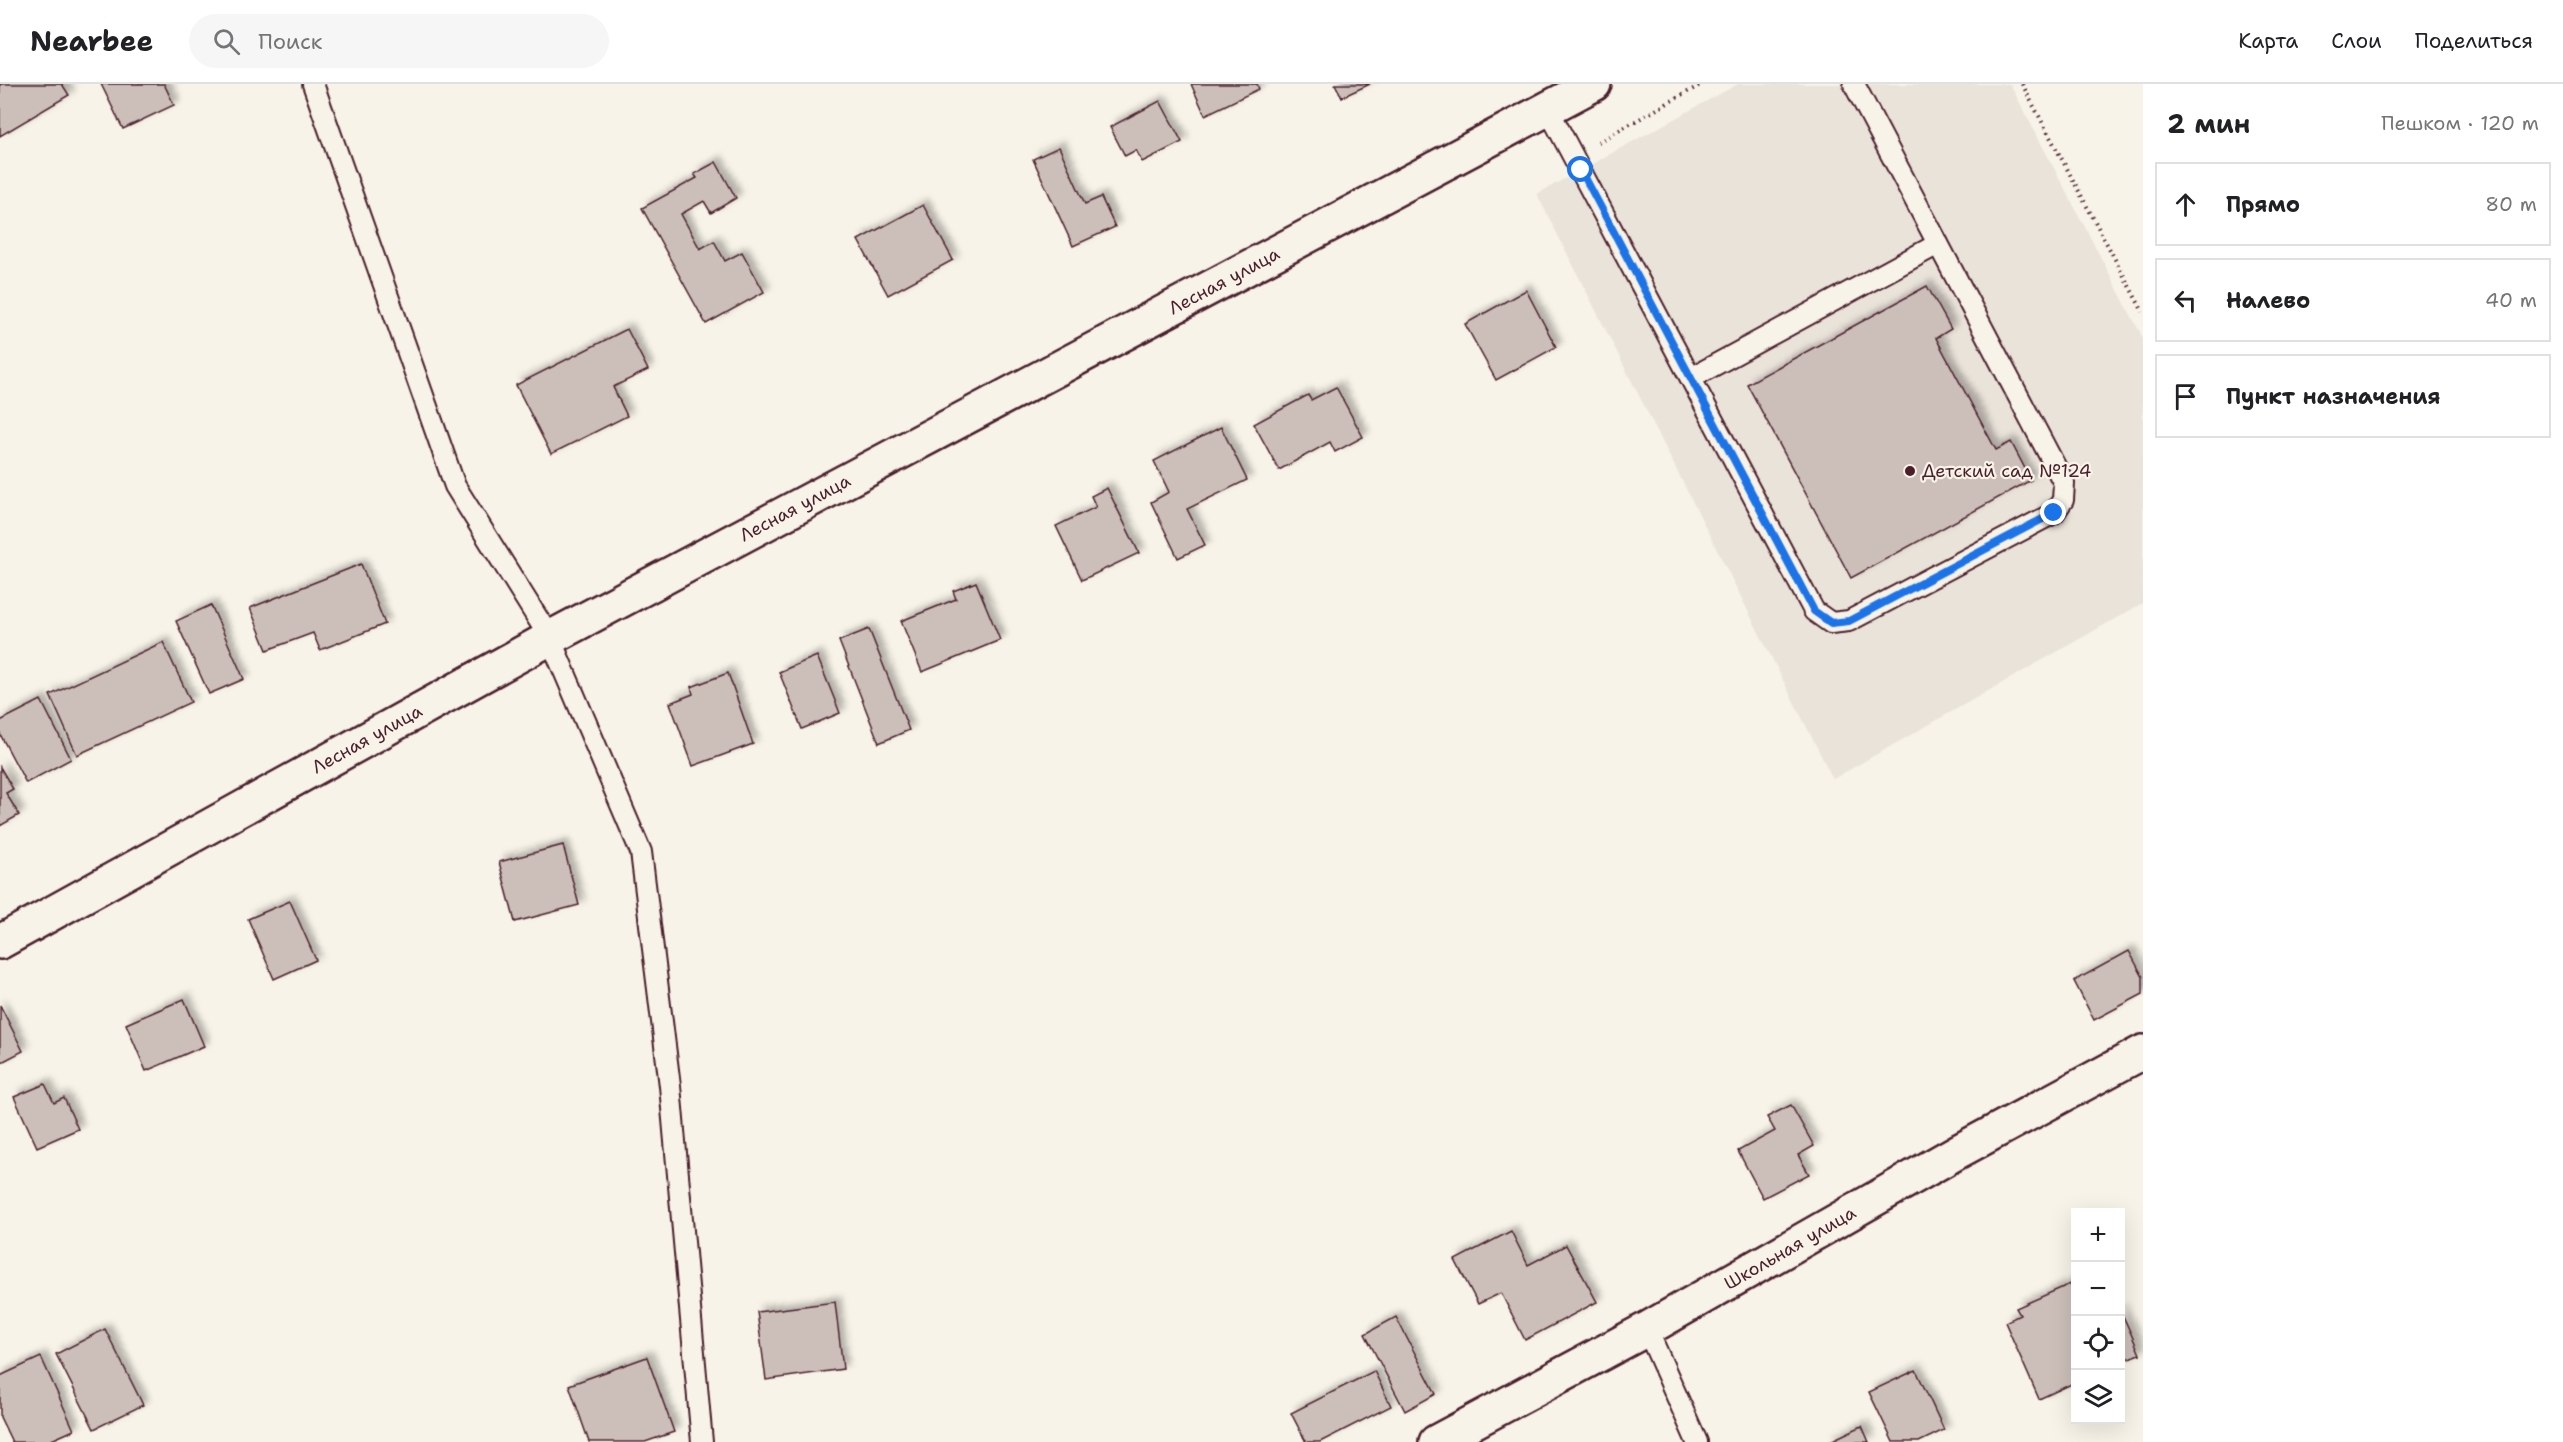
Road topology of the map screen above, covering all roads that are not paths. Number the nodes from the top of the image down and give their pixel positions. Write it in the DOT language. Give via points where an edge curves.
graph roads {
  1 [pos="313,84"];
  2 [pos="1594,84"];
  3 [pos="1854,84"];
  4 [pos="1548,109"];
  5 [pos="1938,243"];
  6 [pos="1691,378"];
  7 [pos="550,638"];
  8 [pos="0,942"];
  9 [pos="2143,1052"];
  10 [pos="1647,1329"];
  11 [pos="702,1442"];
  12 [pos="1436,1442"];
  13 [pos="1697,1442"];
  1 -- 7 [label="lane" via="455,486"];
  2 -- 4 [label="street, Лесная улица"];
  3 -- 5 [label="lane"];
  4 -- 6 [label="lane"];
  4 -- 7 [label="street, Лесная улица"];
  5 -- 6 [label="lane"];
  5 -- 6 [label="lane" via="2064,483 2063,500 2054,513 1849,621 1831,623 1814,611"];
  7 -- 8 [label="street, Лесная улица"];
  7 -- 11 [label="lane" via="641,852 670,1086"];
  9 -- 10 [label="street, Школьная улица" via="1959,1151"];
  10 -- 12 [label="street, Школьная улица"];
  10 -- 13 [label="lane"];
}
